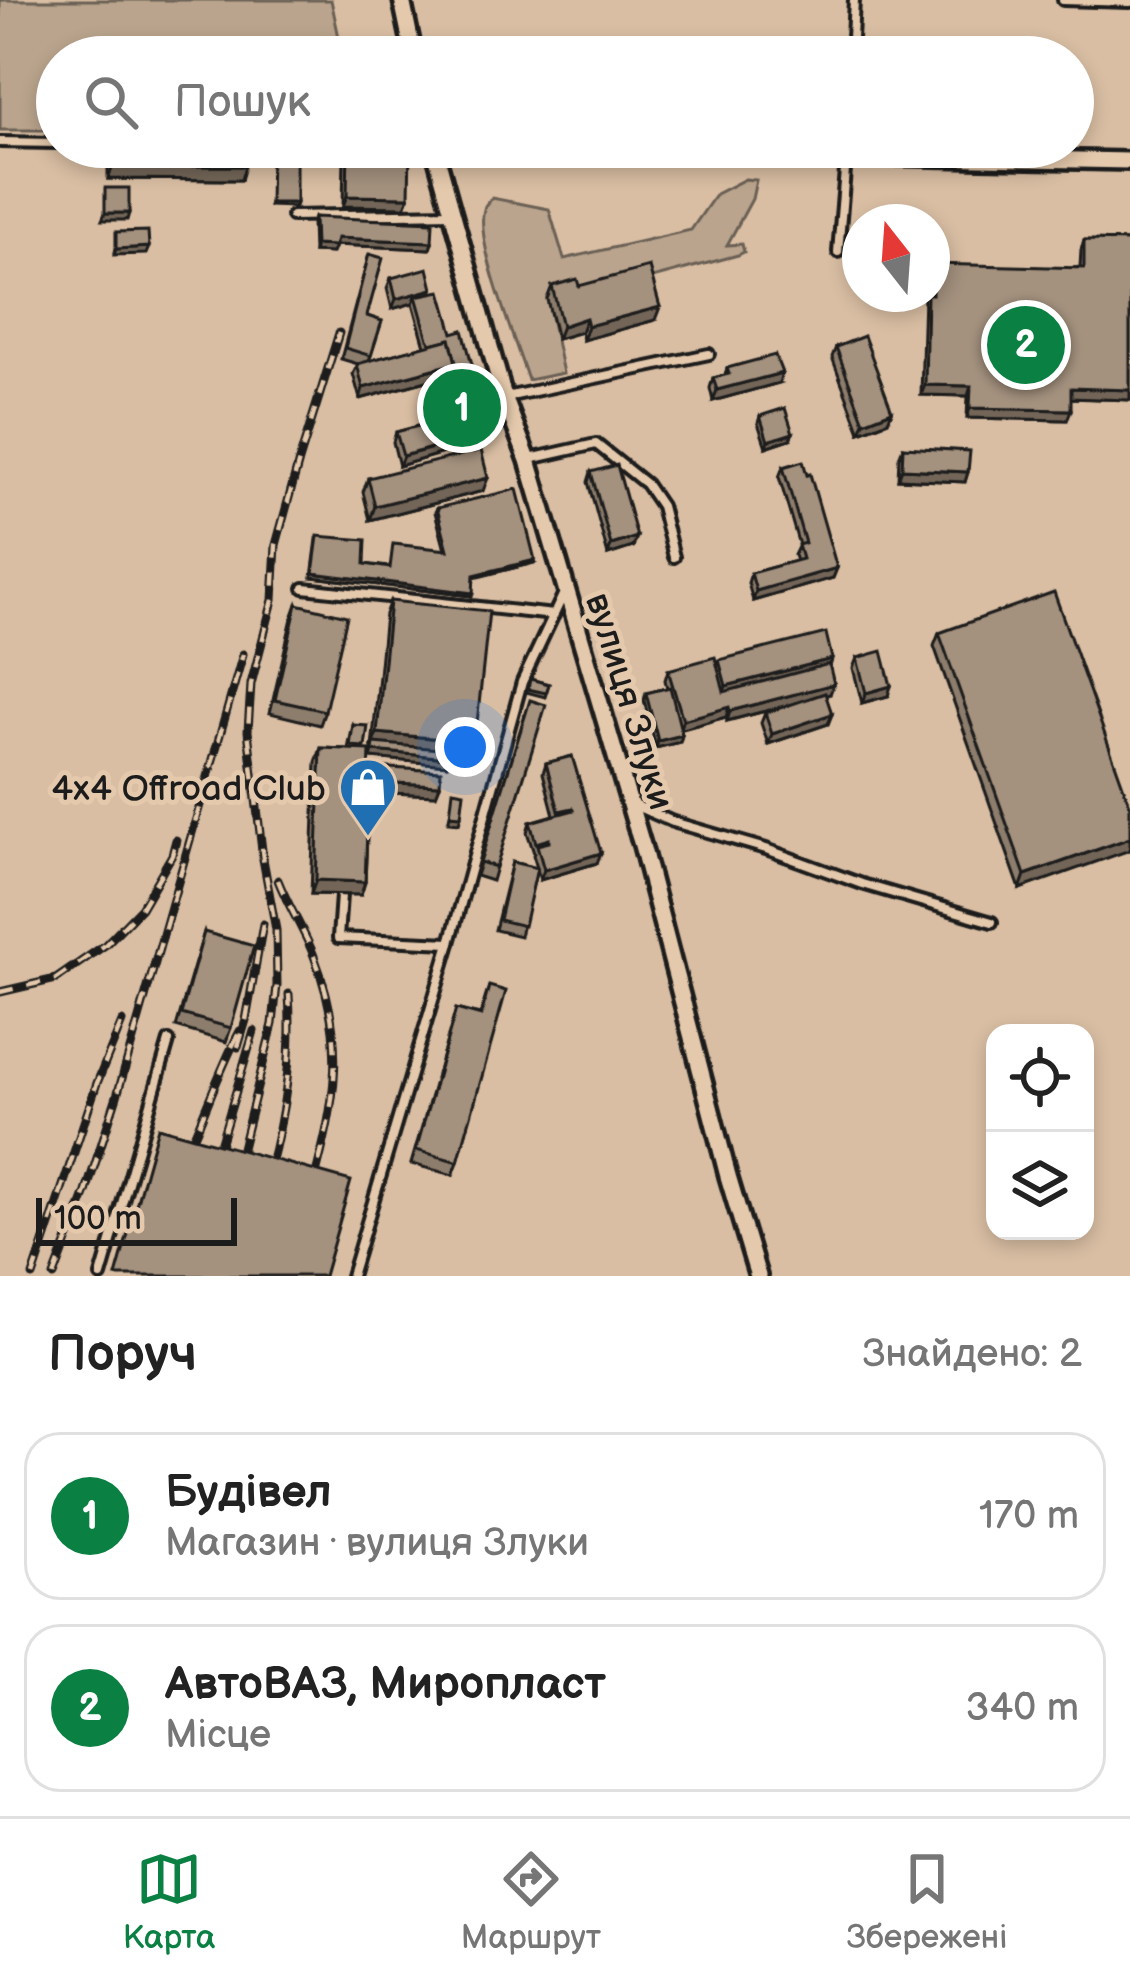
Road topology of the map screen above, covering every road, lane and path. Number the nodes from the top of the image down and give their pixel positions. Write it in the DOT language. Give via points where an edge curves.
graph roads {
  1 [pos="402,0"];
  2 [pos="854,0"];
  3 [pos="1063,0"];
  4 [pos="1130,2"];
  5 [pos="410,36"];
  6 [pos="852,36"];
  7 [pos="0,142"];
  8 [pos="36,143"];
  9 [pos="1094,160"];
  10 [pos="1130,161"];
  11 [pos="441,168"];
  12 [pos="845,168"];
  13 [pos="453,212"];
  14 [pos="292,216"];
  15 [pos="838,252"];
  16 [pos="709,354"];
  17 [pos="504,398"];
  18 [pos="528,460"];
  19 [pos="674,557"];
  20 [pos="304,588"];
  21 [pos="566,590"];
  22 [pos="554,615"];
  23 [pos="630,804"];
  24 [pos="340,895"];
  25 [pos="992,922"];
  26 [pos="450,943"];
  27 [pos="169,1041"];
  28 [pos="101,1276"];
  29 [pos="351,1276"];
  30 [pos="758,1276"];
  1 -- 5 [label="street"];
  2 -- 6 [label="lane"];
  3 -- 4 [label="lane"];
  7 -- 8 [label="lane"];
  9 -- 10 [label="street"];
  11 -- 13 [label="street, вулиця Злуки"];
  12 -- 15 [label="lane"];
  13 -- 14 [label="lane"];
  13 -- 17 [label="street, вулиця Злуки"];
  16 -- 17 [label="lane"];
  17 -- 18 [label="street, вулиця Злуки"];
  18 -- 19 [label="lane" via="596,444 646,484 661,506"];
  18 -- 21 [label="street, вулиця Злуки"];
  20 -- 22 [label="lane"];
  21 -- 22 [label="lane"];
  21 -- 23 [label="street, вулиця Злуки"];
  22 -- 26 [label="lane" via="522,682"];
  23 -- 25 [label="lane"];
  23 -- 30 [label="street, вулиця Злуки"];
  24 -- 26 [label="lane" via="338,938"];
  26 -- 29 [label="lane"];
  27 -- 28 [label="lane"];
}
